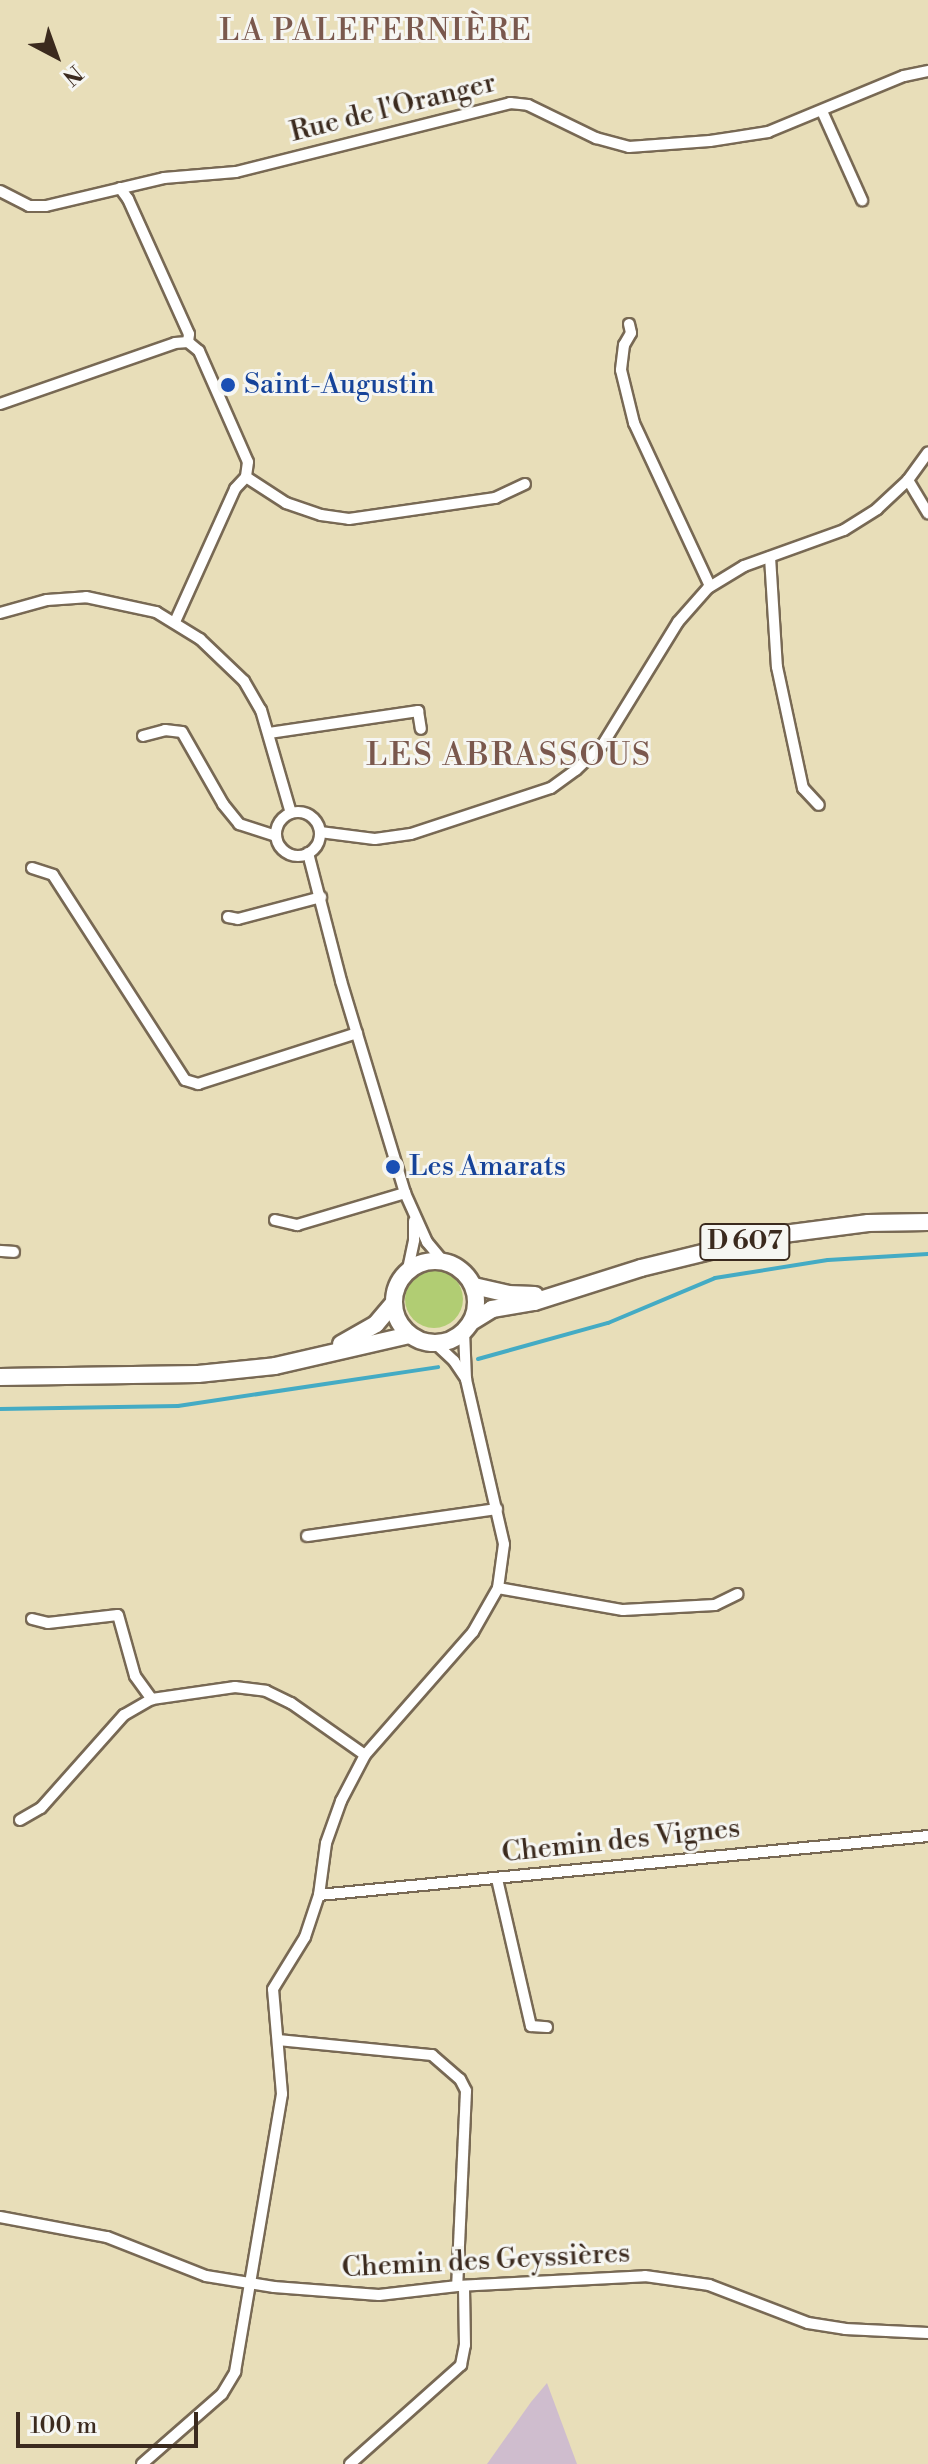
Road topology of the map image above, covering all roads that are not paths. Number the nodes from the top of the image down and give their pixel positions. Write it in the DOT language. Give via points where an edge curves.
graph roads {
  1 [pos="928,71"];
  2 [pos="822,111"];
  3 [pos="120,188"];
  4 [pos="0,191"];
  5 [pos="862,200"];
  6 [pos="629,324"];
  7 [pos="188,342"];
  8 [pos="0,404"];
  9 [pos="928,452"];
  10 [pos="246,477"];
  11 [pos="908,480"];
  12 [pos="525,484"];
  13 [pos="928,513"];
  14 [pos="770,557"];
  15 [pos="710,586"];
  16 [pos="0,613"];
  17 [pos="175,622"];
  18 [pos="421,729"];
  19 [pos="269,733"];
  20 [pos="143,736"];
  21 [pos="819,805"];
  22 [pos="291,813"];
  23 [pos="320,832"];
  24 [pos="276,836"];
  25 [pos="308,853"];
  26 [pos="32,868"];
  27 [pos="321,897"];
  28 [pos="228,917"];
  29 [pos="357,1033"];
  30 [pos="405,1193"];
  31 [pos="413,1215"];
  32 [pos="275,1220"];
  33 [pos="928,1222"];
  34 [pos="0,1251"];
  35 [pos="14,1252"];
  36 [pos="443,1261"];
  37 [pos="408,1269"];
  38 [pos="474,1286"];
  39 [pos="568,1291"];
  40 [pos="393,1304"];
  41 [pos="469,1326"];
  42 [pos="409,1335"];
  43 [pos="436,1344"];
  44 [pos="321,1354"];
  45 [pos="0,1377"];
  46 [pos="466,1379"];
  47 [pos="497,1509"];
  48 [pos="307,1536"];
  49 [pos="498,1588"];
  50 [pos="738,1594"];
  51 [pos="32,1619"];
  52 [pos="152,1699"];
  53 [pos="365,1755"];
  54 [pos="20,1820"];
  55 [pos="928,1836"];
  56 [pos="497,1879"];
  57 [pos="319,1895"];
  58 [pos="547,2027"];
  59 [pos="278,2040"];
  60 [pos="0,2217"];
  61 [pos="252,2284"];
  62 [pos="461,2287"];
  63 [pos="928,2333"];
  64 [pos="142,2464"];
  65 [pos="350,2464"];
  1 -- 2 [label="street, Rue de l'Oranger"];
  2 -- 3 [label="street, Rue de l'Oranger" via="768,132 629,147 596,138 528,105 510,103 236,172"];
  2 -- 5 [label="street"];
  3 -- 4 [label="street, Rue de l'Oranger" via="46,206 29,206"];
  3 -- 7 [label="street" via="189,334"];
  6 -- 15 [label="street" via="621,370 634,423"];
  7 -- 8 [label="street"];
  7 -- 10 [label="street" via="199,351 248,462"];
  9 -- 11 [label="street"];
  10 -- 12 [label="street" via="286,503 349,519 495,498"];
  10 -- 17 [label="street" via="235,489"];
  11 -- 13 [label="street"];
  11 -- 14 [label="street" via="844,530"];
  14 -- 15 [label="street"];
  14 -- 21 [label="street" via="777,667 803,788"];
  15 -- 23 [label="street" via="678,622 603,744 551,788 411,834 375,839"];
  16 -- 17 [label="street" via="47,600 86,597 130,604"];
  17 -- 19 [label="street" via="244,681"];
  18 -- 19 [label="street" via="418,711"];
  19 -- 22 [label="street"];
  20 -- 24 [label="street" via="182,732 239,824"];
  22 -- 23 [label="street" via="311,816"];
  22 -- 24 [label="street" via="282,818"];
  23 -- 25 [label="street"];
  24 -- 25 [label="street" via="287,853"];
  25 -- 27 [label="street"];
  26 -- 29 [label="street" via="53,875 185,1080 198,1084"];
  27 -- 28 [label="street" via="238,919"];
  27 -- 29 [label="street"];
  29 -- 30 [label="street"];
  30 -- 31 [label="street"];
  30 -- 32 [label="street" via="297,1225"];
  31 -- 36 [label="street"];
  31 -- 37 [label="street"];
  33 -- 39 [label="main road, D 607" via="868,1223 776,1235"];
  34 -- 35 [label="street"];
  36 -- 37 [label="main road"];
  36 -- 38 [label="main road" via="468,1276"];
  37 -- 40 [label="main road"];
  38 -- 39 [label="main road, D 607" via="508,1294"];
  38 -- 41 [label="main road" via="477,1304"];
  39 -- 41 [label="main road, D 607" via="492,1309"];
  40 -- 42 [label="main road"];
  40 -- 44 [label="main road" via="376,1324"];
  41 -- 43 [label="main road" via="450,1342"];
  41 -- 46 [label="street"];
  42 -- 43 [label="main road"];
  42 -- 44 [label="main road"];
  43 -- 46 [label="street"];
  44 -- 45 [label="main road" via="275,1366 198,1374"];
  46 -- 47 [label="street"];
  47 -- 48 [label="street"];
  47 -- 49 [label="street" via="504,1544"];
  49 -- 50 [label="street" via="623,1610 715,1605"];
  49 -- 53 [label="street" via="473,1632"];
  51 -- 52 [label="street" via="48,1623 118,1615 135,1676"];
  52 -- 53 [label="street" via="235,1687 266,1691"];
  52 -- 54 [label="street" via="124,1715 41,1808"];
  53 -- 57 [label="street" via="326,1843"];
  55 -- 56 [label="street, Chemin des Vignes"];
  56 -- 57 [label="street, Chemin des Vignes"];
  56 -- 58 [label="street" via="531,2026"];
  57 -- 59 [label="street" via="305,1937 273,1989"];
  59 -- 61 [label="street" via="282,2094"];
  59 -- 62 [label="street" via="432,2055 460,2079 466,2091"];
  60 -- 61 [label="street, Chemin des Geyssières" via="107,2237 206,2276"];
  61 -- 62 [label="street, Chemin des Geyssières" via="348,2295"];
  61 -- 64 [label="street" via="231,2383"];
  62 -- 63 [label="street, Chemin des Geyssières" via="645,2276 709,2285 808,2323"];
  62 -- 65 [label="street" via="461,2365"];
}
